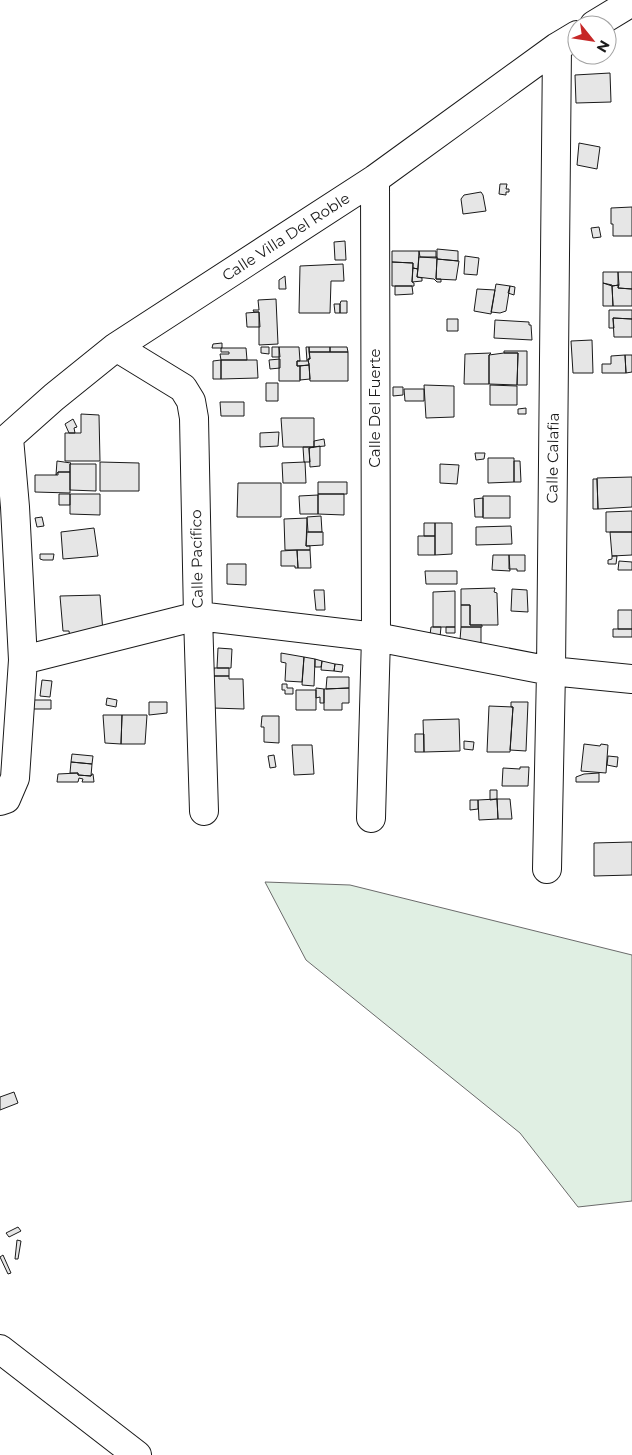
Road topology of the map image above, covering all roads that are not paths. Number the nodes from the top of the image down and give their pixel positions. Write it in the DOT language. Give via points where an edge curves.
graph roads {
  1 [pos="632,2"];
  2 [pos="611,15"];
  3 [pos="567,41"];
  4 [pos="374,179"];
  5 [pos="116,347"];
  6 [pos="4,442"];
  7 [pos="198,616"];
  8 [pos="376,637"];
  9 [pos="23,660"];
  10 [pos="551,672"];
  11 [pos="632,679"];
  12 [pos="0,801"];
  13 [pos="204,811"];
  14 [pos="371,818"];
  15 [pos="547,868"];
  16 [pos="0,1349"];
  17 [pos="137,1455"];
  1 -- 2 [label="street"];
  3 -- 4 [label="street, Calle Villa Del Roble"];
  3 -- 10 [label="street, Calle Calafia"];
  4 -- 5 [label="street, Calle Villa Del Roble"];
  4 -- 8 [label="street, Calle Del Fuerte"];
  5 -- 6 [label="street, Calle Villa Del Roble"];
  5 -- 7 [label="street, Calle Pacífico" via="183,388 191,401"];
  6 -- 9 [label="street" via="15,508"];
  7 -- 8 [label="street"];
  7 -- 9 [label="street"];
  7 -- 13 [label="street, Calle Pacífico"];
  8 -- 10 [label="street"];
  8 -- 14 [label="street, Calle Del Fuerte"];
  9 -- 12 [label="street" via="15,778 6,798"];
  10 -- 11 [label="street"];
  10 -- 15 [label="street, Calle Calafia"];
  16 -- 17 [label="street"];
}
